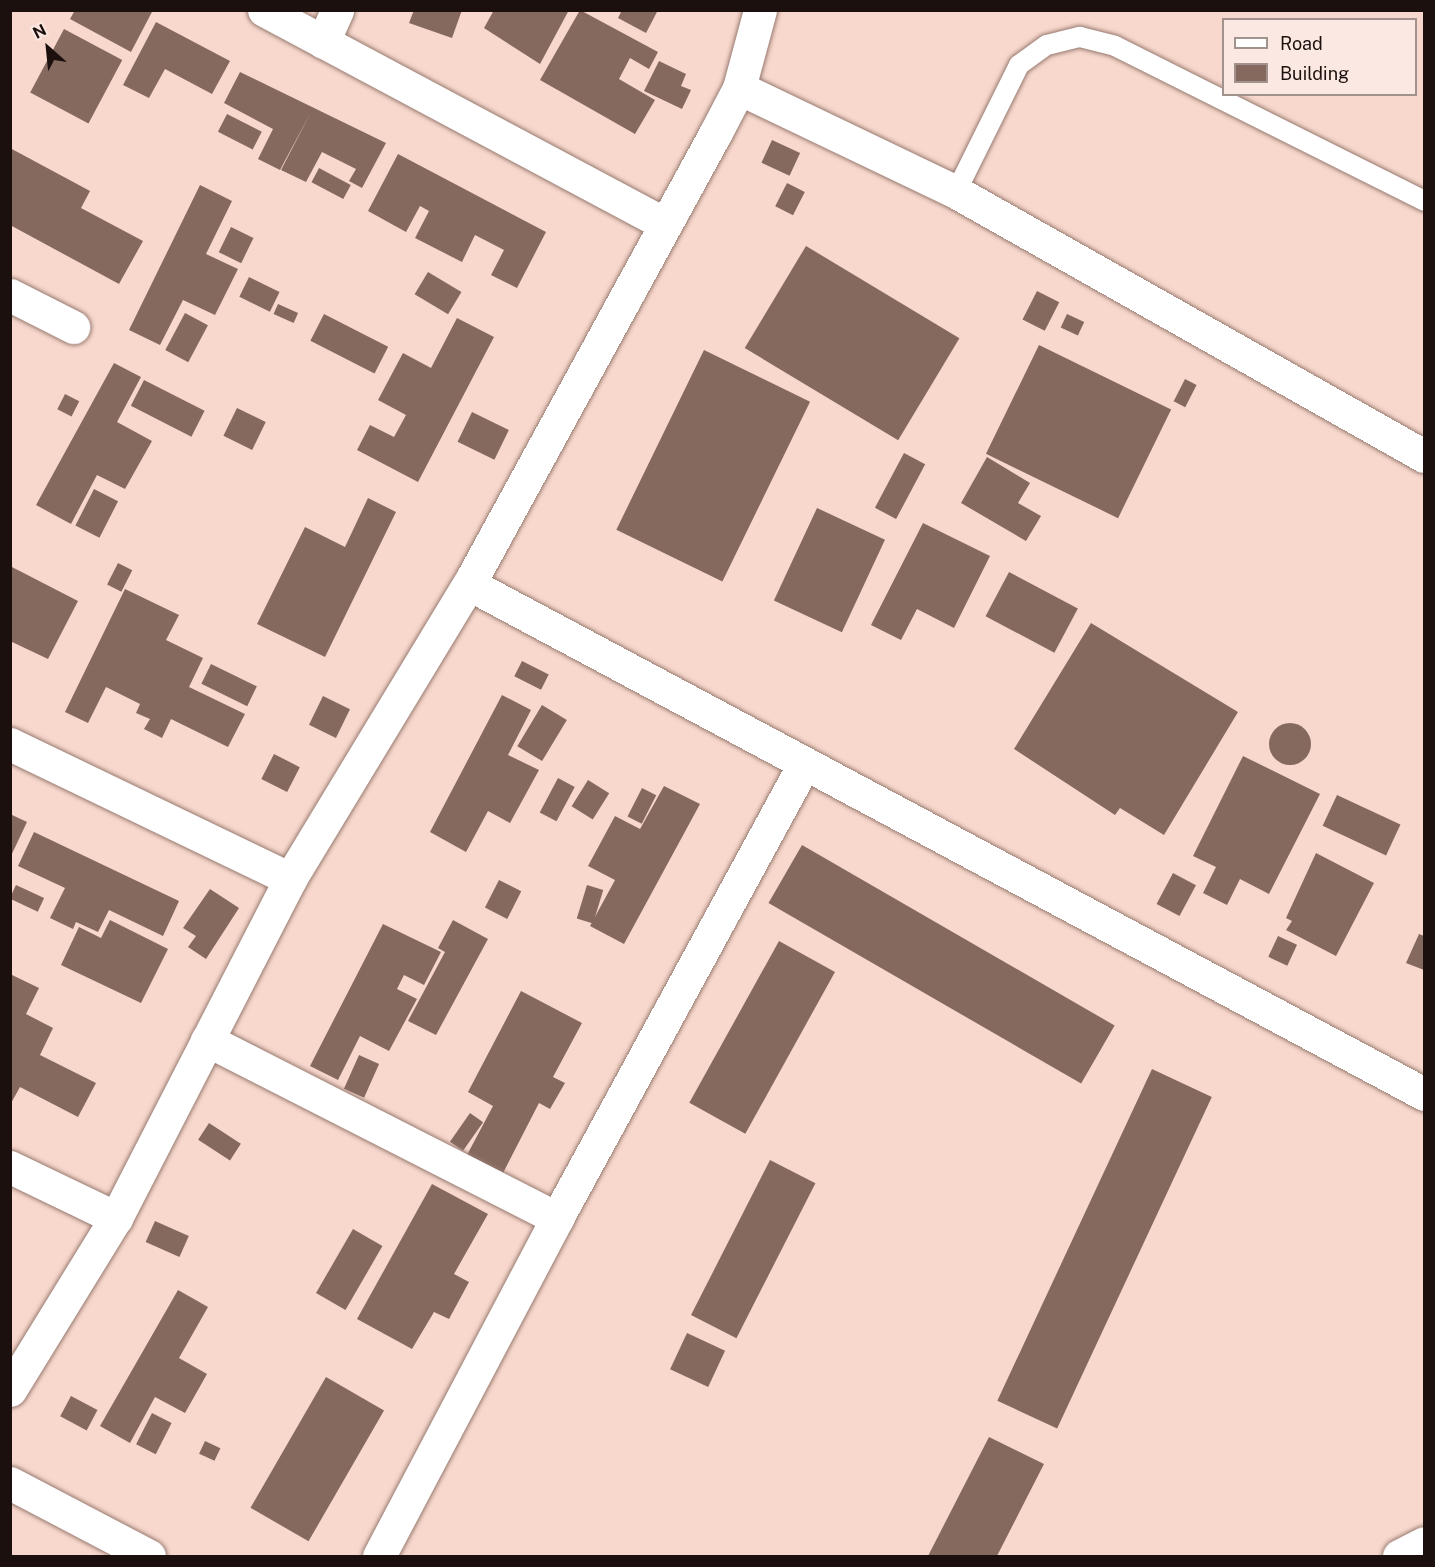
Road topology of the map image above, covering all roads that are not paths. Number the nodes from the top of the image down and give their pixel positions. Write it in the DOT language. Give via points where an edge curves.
graph roads {
  1 [pos="264,10"];
  2 [pos="337,10"];
  3 [pos="760,10"];
  4 [pos="323,42"];
  5 [pos="739,88"];
  6 [pos="956,192"];
  7 [pos="1425,201"];
  8 [pos="665,224"];
  9 [pos="10,295"];
  10 [pos="73,327"];
  11 [pos="1425,456"];
  12 [pos="469,585"];
  13 [pos="10,744"];
  14 [pos="803,766"];
  15 [pos="290,879"];
  16 [pos="207,1040"];
  17 [pos="1425,1094"];
  18 [pos="10,1167"];
  19 [pos="116,1218"];
  20 [pos="557,1218"];
  21 [pos="10,1390"];
  22 [pos="10,1483"];
  23 [pos="1425,1543"];
  24 [pos="148,1557"];
  25 [pos="379,1557"];
  26 [pos="1399,1557"];
  1 -- 4 [label="street"];
  2 -- 4 [label="street"];
  3 -- 5 [label="street"];
  4 -- 8 [label="street"];
  5 -- 6 [label="street"];
  5 -- 8 [label="street"];
  6 -- 7 [label="lane" via="1019,65 1047,45 1080,37 1115,46"];
  6 -- 11 [label="street"];
  8 -- 12 [label="street"];
  9 -- 10 [label="street"];
  12 -- 14 [label="street"];
  12 -- 15 [label="street"];
  13 -- 15 [label="street"];
  14 -- 17 [label="street"];
  14 -- 20 [label="street"];
  15 -- 16 [label="street"];
  16 -- 19 [label="street"];
  16 -- 20 [label="street"];
  18 -- 19 [label="street"];
  19 -- 21 [label="street"];
  20 -- 25 [label="street"];
  22 -- 24 [label="street"];
  23 -- 26 [label="street"];
}
